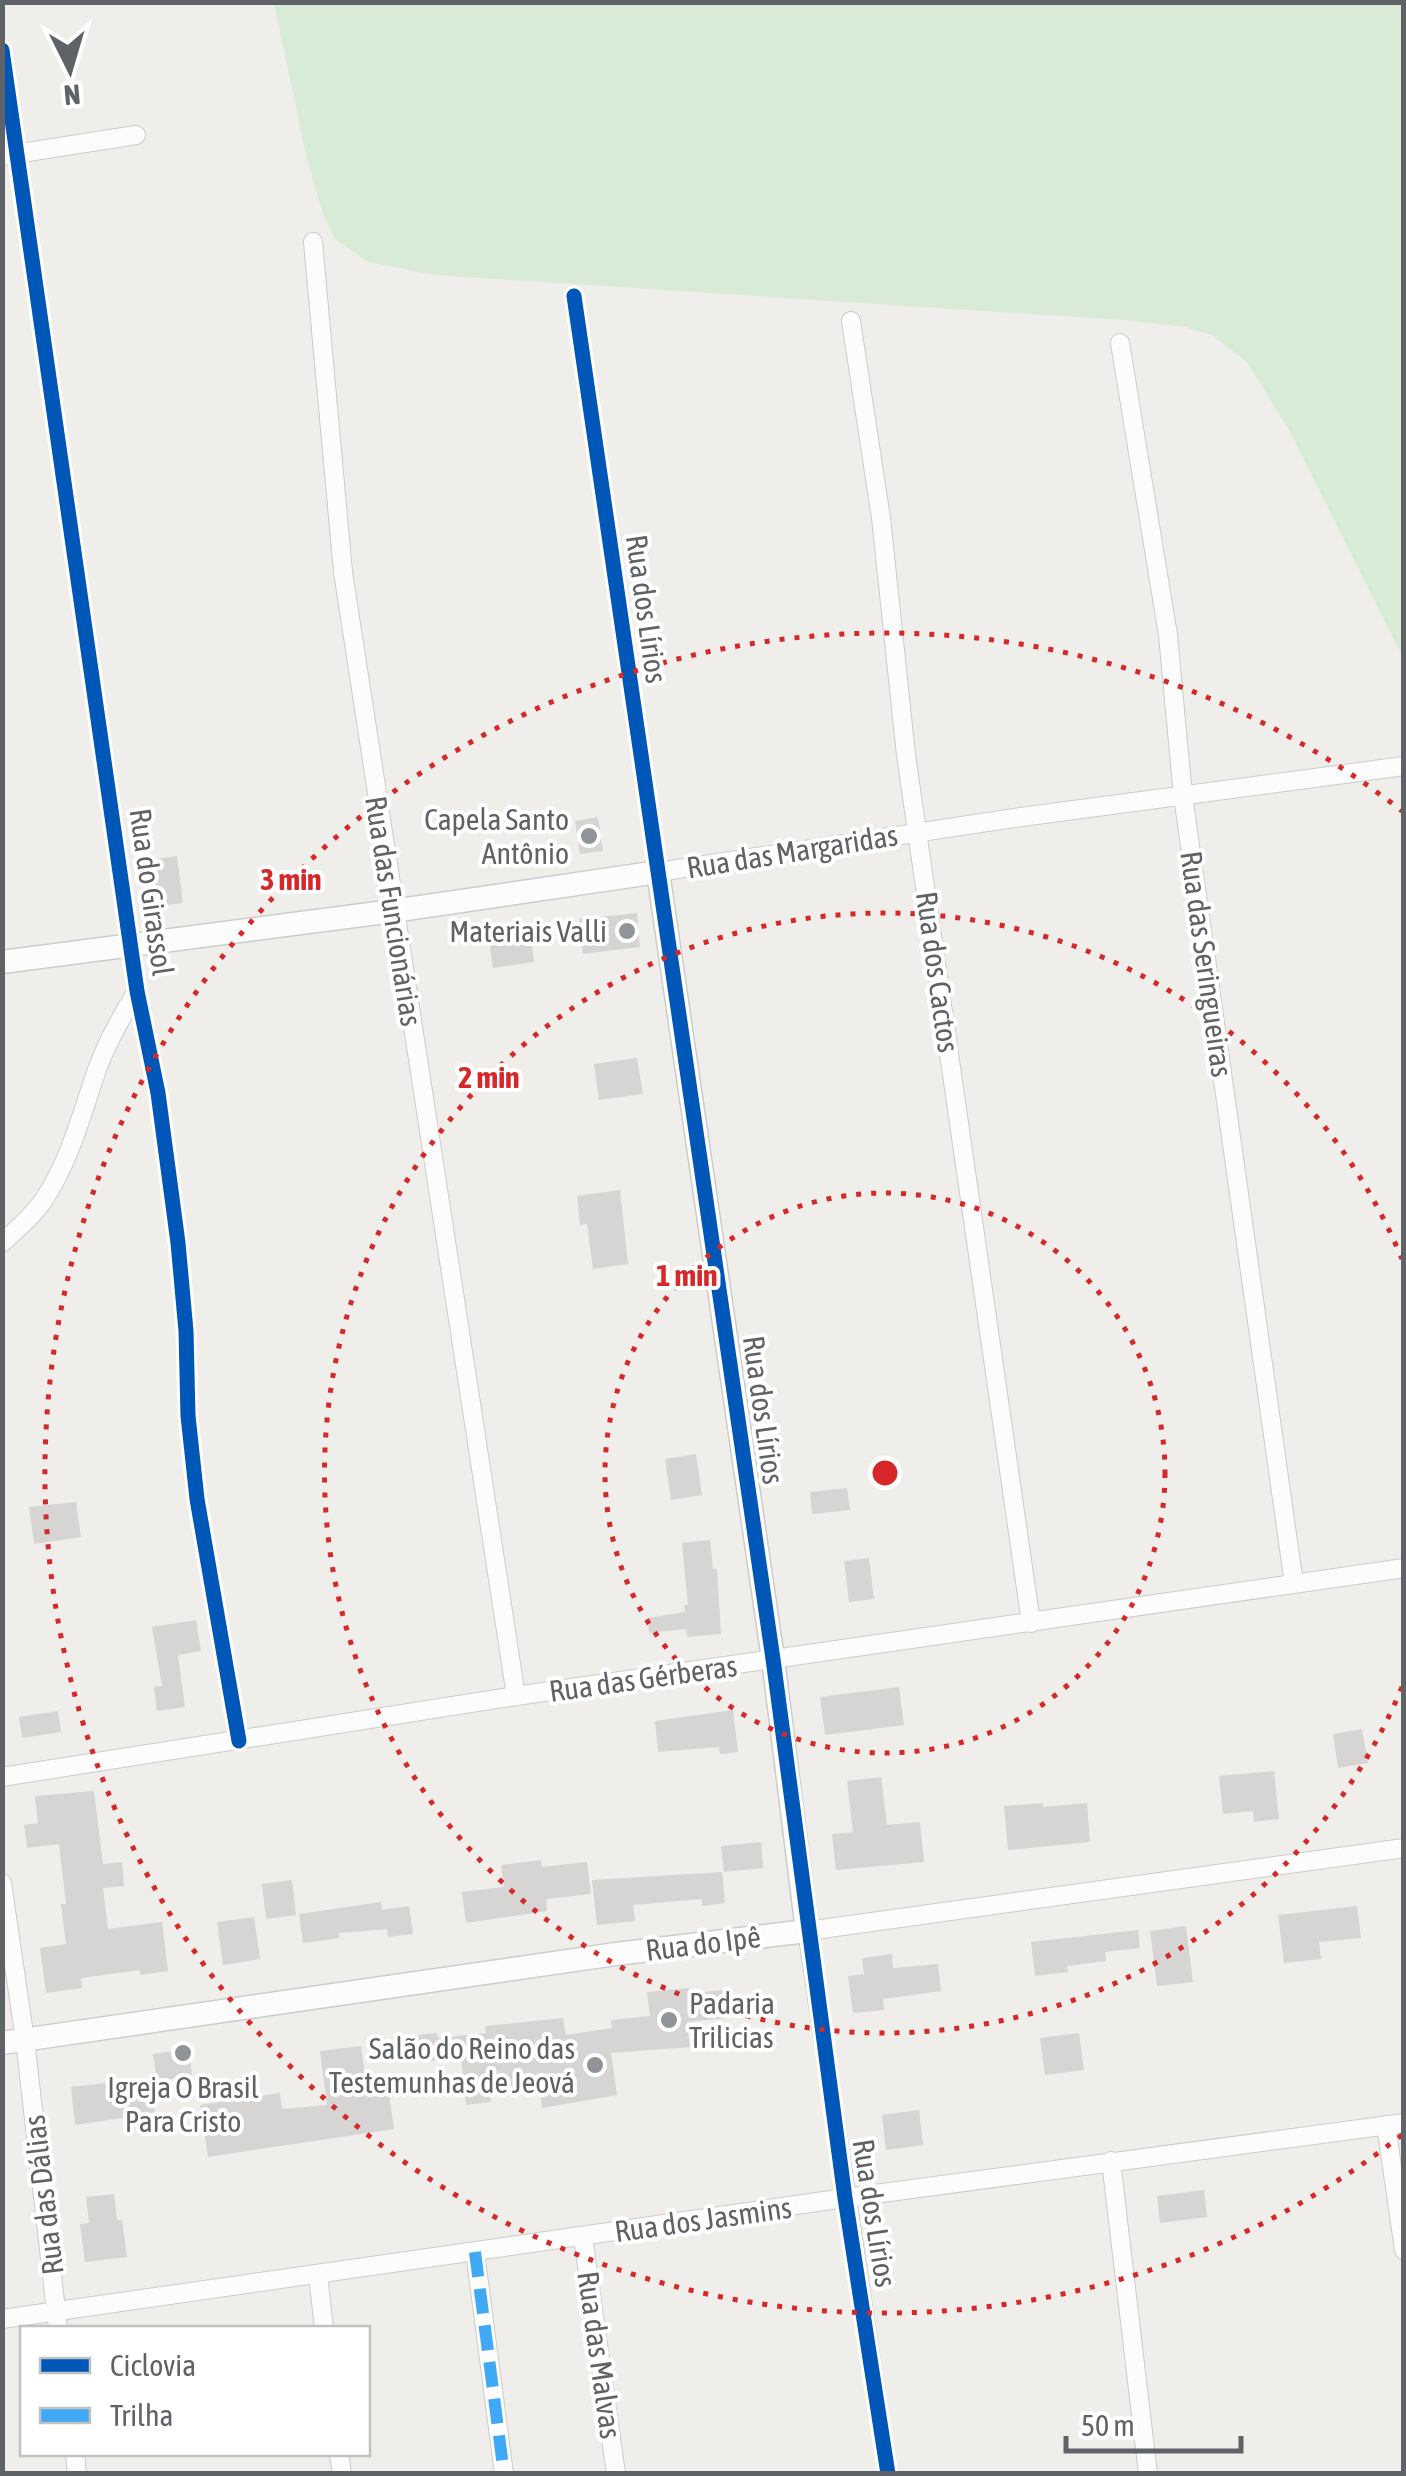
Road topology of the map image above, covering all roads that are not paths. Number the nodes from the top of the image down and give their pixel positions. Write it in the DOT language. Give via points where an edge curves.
graph roads {
  1 [pos="2,50"];
  2 [pos="136,135"];
  3 [pos="10,154"];
  4 [pos="312,242"];
  5 [pos="574,296"];
  6 [pos="851,321"];
  7 [pos="1120,343"];
  8 [pos="1404,766"];
  9 [pos="1184,796"];
  10 [pos="918,832"];
  11 [pos="658,872"];
  12 [pos="394,911"];
  13 [pos="132,946"];
  14 [pos="2,962"];
  15 [pos="137,991"];
  16 [pos="2,1244"];
  17 [pos="1404,1568"];
  18 [pos="1294,1584"];
  19 [pos="1031,1622"];
  20 [pos="773,1659"];
  21 [pos="516,1696"];
  22 [pos="239,1741"];
  23 [pos="2,1777"];
  24 [pos="1404,1848"];
  25 [pos="2,1883"];
  26 [pos="807,1931"];
  27 [pos="14,2042"];
  28 [pos="1395,2124"];
  29 [pos="1112,2161"];
  30 [pos="845,2198"];
  31 [pos="583,2237"];
  32 [pos="1404,2250"];
  33 [pos="476,2252"];
  34 [pos="318,2275"];
  35 [pos="2,2320"];
  36 [pos="57,2320"];
  37 [pos="324,2326"];
  38 [pos="504,2474"];
  39 [pos="616,2474"];
  40 [pos="888,2474"];
  41 [pos="1148,2474"];
  1 -- 3 [label="street, Rua do Girassol"];
  2 -- 3 [label="street"];
  3 -- 13 [label="street, Rua do Girassol"];
  4 -- 12 [label="street, Rua das Funcionárias" via="343,572"];
  5 -- 11 [label="street, Rua dos Lírios"];
  6 -- 10 [label="street, Rua dos Cactos"];
  7 -- 9 [label="street, Rua das Seringueiras" via="1165,619"];
  8 -- 9 [label="street, Rua das Margaridas"];
  9 -- 10 [label="street, Rua das Margaridas"];
  9 -- 18 [label="street, Rua das Seringueiras"];
  10 -- 11 [label="street, Rua das Margaridas"];
  10 -- 19 [label="street, Rua dos Cactos"];
  11 -- 12 [label="street, Rua das Margaridas"];
  11 -- 20 [label="street, Rua dos Lírios"];
  12 -- 13 [label="street, Rua das Margaridas"];
  12 -- 21 [label="street, Rua das Funcionárias"];
  13 -- 14 [label="street, Rua das Margaridas"];
  13 -- 15 [label="street, Rua do Girassol"];
  15 -- 16 [label="street" via="98,1066 68,1156 44,1201"];
  15 -- 22 [label="street, Rua do Girassol" via="178,1243 197,1498"];
  17 -- 18 [label="street, Rua das Gérberas"];
  18 -- 19 [label="street, Rua das Gérberas"];
  19 -- 20 [label="street, Rua das Gérberas"];
  20 -- 21 [label="street, Rua das Gérberas"];
  20 -- 26 [label="street, Rua dos Lírios"];
  21 -- 22 [label="street, Rua das Gérberas"];
  22 -- 23 [label="street, Rua das Gérberas"];
  24 -- 26 [label="street, Rua do Ipê"];
  25 -- 27 [label="street, Rua das Dálias"];
  26 -- 27 [label="street, Rua do Ipê"];
  26 -- 30 [label="street, Rua dos Lírios"];
  27 -- 36 [label="street, Rua das Dálias"];
  28 -- 29 [label="street, Rua dos Jasmins"];
  28 -- 32 [label="street"];
  29 -- 30 [label="street, Rua dos Jasmins"];
  29 -- 41 [label="street"];
  30 -- 31 [label="street, Rua dos Jasmins"];
  30 -- 40 [label="street, Rua dos Lírios"];
  31 -- 33 [label="street, Rua dos Jasmins"];
  31 -- 39 [label="street, Rua das Malvas"];
  33 -- 34 [label="street, Rua dos Jasmins"];
  33 -- 38 [label="street"];
  34 -- 36 [label="street, Rua dos Jasmins"];
  34 -- 37 [label="street"];
  35 -- 36 [label="street, Rua dos Jasmins"];
}
